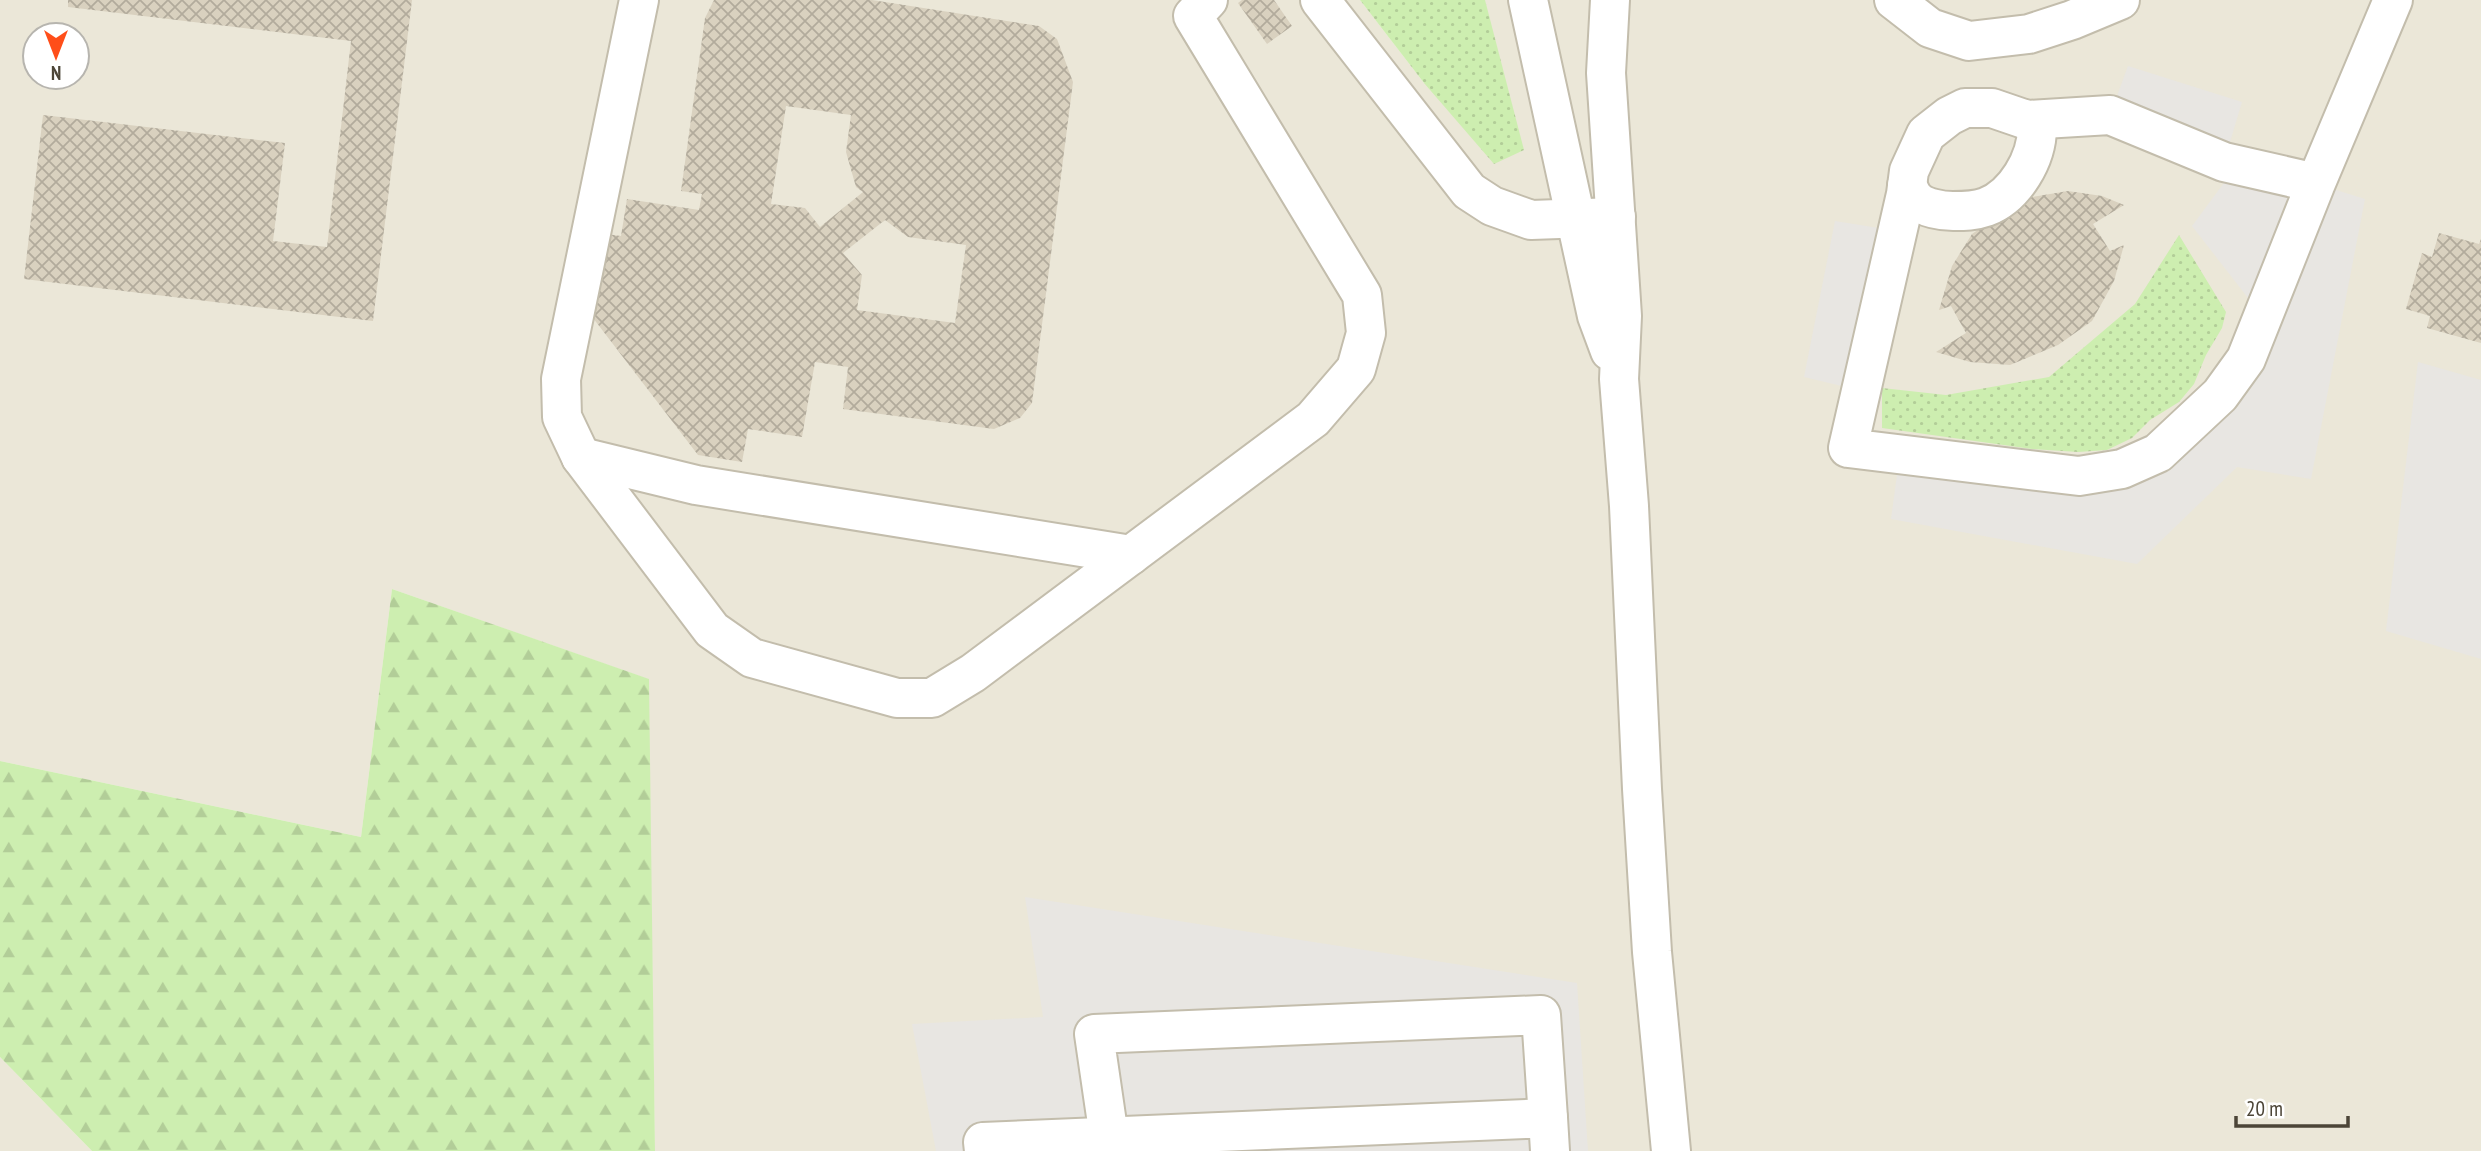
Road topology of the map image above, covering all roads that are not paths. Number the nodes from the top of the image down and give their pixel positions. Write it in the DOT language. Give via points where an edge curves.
graph roads {
  1 [pos="639,0"];
  2 [pos="1320,0"];
  3 [pos="1528,0"];
  4 [pos="1610,0"];
  5 [pos="1894,0"];
  6 [pos="2120,0"];
  7 [pos="2393,0"];
  8 [pos="1193,5"];
  9 [pos="2028,120"];
  10 [pos="2316,183"];
  11 [pos="1907,186"];
  12 [pos="1616,217"];
  13 [pos="1576,218"];
  14 [pos="1619,379"];
  15 [pos="581,457"];
  16 [pos="1131,555"];
  17 [pos="1549,1134"];
  18 [pos="1109,1137"];
  19 [pos="984,1151"];
  20 [pos="1671,1151"];
  1 -- 15 [label="street" via="561,379 562,417"];
  2 -- 13 [label="street" via="1469,191 1492,206 1531,220"];
  3 -- 13 [label="street"];
  4 -- 12 [label="street" via="1606,73"];
  5 -- 6 [label="street" via="1930,28 1969,41 2029,34"];
  7 -- 10 [label="street"];
  8 -- 16 [label="street" via="1362,295 1366,333 1356,369 1312,419"];
  9 -- 10 [label="street" via="2110,115 2224,162"];
  9 -- 11 [label="street" via="1992,108 1965,108 1949,116 1926,134 1915,153"];
  9 -- 11 [label="street" via="2037,128 2031,160 2008,193 1988,206 1972,211 1928,207 1916,200"];
  10 -- 11 [label="street" via="2246,359 2220,396 2158,453 2122,469 2079,476 1848,448"];
  12 -- 13 [label="street"];
  12 -- 14 [label="street" via="1622,316"];
  13 -- 14 [label="street" via="1597,316"];
  14 -- 20 [label="street" via="1652,951"];
  15 -- 16 [label="street" via="696,485"];
  15 -- 16 [label="street" via="712,630 752,658 897,698 932,698 973,673"];
  17 -- 18 [label="street"];
  17 -- 18 [label="street" via="1541,1014 1094,1034"];
  18 -- 19 [label="street" via="983,1142"];
}
